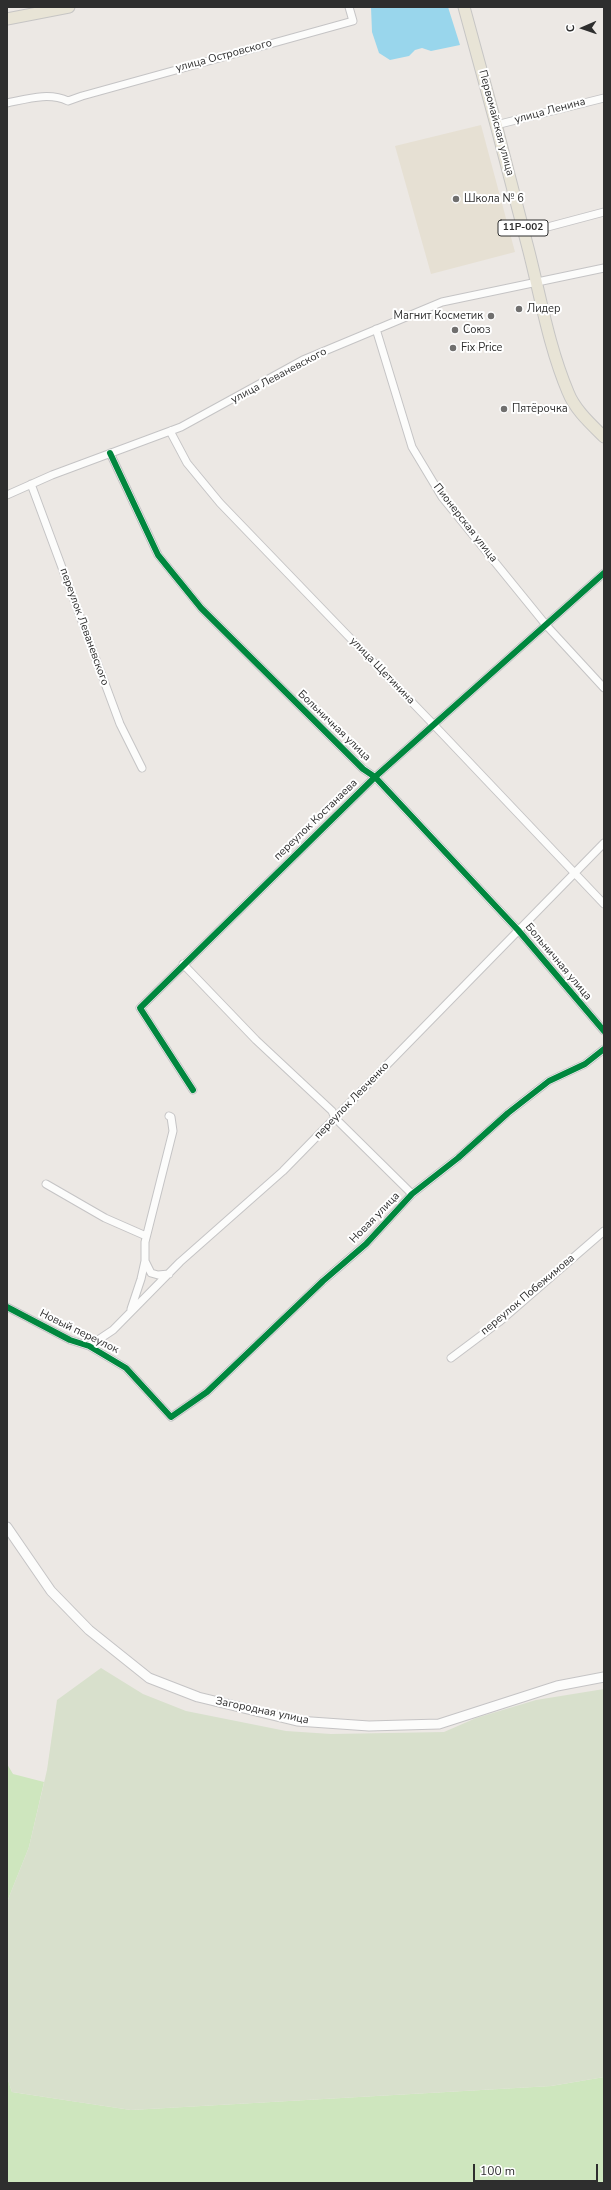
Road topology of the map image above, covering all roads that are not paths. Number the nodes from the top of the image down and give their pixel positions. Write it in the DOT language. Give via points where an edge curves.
graph roads {
  1 [pos="69,7"];
  2 [pos="349,7"];
  3 [pos="464,7"];
  4 [pos="7,19"];
  5 [pos="604,98"];
  6 [pos="7,103"];
  7 [pos="496,125"];
  8 [pos="604,212"];
  9 [pos="525,233"];
  10 [pos="604,268"];
  11 [pos="537,282"];
  12 [pos="376,329"];
  13 [pos="170,432"];
  14 [pos="604,437"];
  15 [pos="110,453"];
  16 [pos="32,484"];
  17 [pos="7,495"];
  18 [pos="604,573"];
  19 [pos="546,625"];
  20 [pos="604,688"];
  21 [pos="433,724"];
  22 [pos="142,768"];
  23 [pos="375,777"];
  24 [pos="604,843"];
  25 [pos="574,872"];
  26 [pos="604,904"];
  27 [pos="518,930"];
  28 [pos="183,964"];
  29 [pos="604,1031"];
  30 [pos="604,1048"];
  31 [pos="193,1090"];
  32 [pos="169,1116"];
  33 [pos="335,1118"];
  34 [pos="46,1184"];
  35 [pos="412,1194"];
  36 [pos="604,1232"];
  37 [pos="146,1236"];
  38 [pos="145,1261"];
  39 [pos="169,1274"];
  40 [pos="7,1307"];
  41 [pos="129,1312"];
  42 [pos="89,1346"];
  43 [pos="451,1358"];
  44 [pos="171,1417"];
  45 [pos="7,1527"];
  46 [pos="604,1677"];
  1 -- 4 [label="main road"];
  2 -- 6 [label="street, улица Островского" via="353,21 68,101 42,96"];
  3 -- 7 [label="main road, Первомайская улица / 11Р-002"];
  5 -- 7 [label="street, улица Ленина"];
  7 -- 9 [label="main road, Первомайская улица / 11Р-002"];
  8 -- 9 [label="street"];
  9 -- 11 [label="main road, Первомайская улица / 11Р-002"];
  10 -- 11 [label="street, улица Леваневского"];
  11 -- 12 [label="street, улица Леваневского" via="442,302"];
  11 -- 14 [label="main road, Первомайская улица / 11Р-002" via="541,306 568,394 580,412"];
  12 -- 13 [label="street, улица Леваневского" via="303,360"];
  12 -- 19 [label="street, Пионерская улица" via="412,447 442,498"];
  13 -- 15 [label="street, улица Леваневского"];
  13 -- 21 [label="street, улица Щетинина" via="186,463 220,503"];
  15 -- 16 [label="street, улица Леваневского"];
  15 -- 23 [label="street, Больничная улица" via="158,555 201,608 284,692"];
  16 -- 17 [label="street, улица Леваневского"];
  16 -- 22 [label="street, переулок Леваневского" via="120,724"];
  18 -- 19 [label="street, переулок Костанаева"];
  19 -- 20 [label="street, Пионерская улица"];
  19 -- 21 [label="street, переулок Костанаева"];
  21 -- 23 [label="street, переулок Костанаева"];
  21 -- 25 [label="street, улица Щетинина"];
  23 -- 27 [label="street, Больничная улица"];
  23 -- 28 [label="street, переулок Костанаева"];
  24 -- 25 [label="street, переулок Левченко"];
  25 -- 26 [label="street, улица Щетинина"];
  25 -- 27 [label="street, переулок Левченко"];
  27 -- 29 [label="street, Больничная улица"];
  27 -- 33 [label="street, переулок Левченко"];
  28 -- 31 [label="street, переулок Костанаева" via="140,1008"];
  28 -- 33 [label="street" via="256,1040 332,1111"];
  30 -- 35 [label="street, Новая улица" via="585,1064 549,1081"];
  32 -- 37 [label="street" via="172,1122 170,1144"];
  33 -- 35 [label="street"];
  33 -- 39 [label="street, переулок Левченко" via="283,1171"];
  34 -- 37 [label="street" via="105,1218"];
  35 -- 44 [label="street, Новая улица" via="366,1244 323,1281 207,1392"];
  36 -- 43 [label="street, переулок Побежимова" via="499,1322"];
  37 -- 38 [label="street"];
  38 -- 39 [label="street" via="151,1273"];
  38 -- 41 [label="street"];
  39 -- 41 [label="street, переулок Левченко"];
  40 -- 42 [label="street, Новый переулок" via="70,1340"];
  41 -- 42 [label="street, переулок Левченко" via="113,1330"];
  42 -- 44 [label="street, Новый переулок" via="126,1368"];
  45 -- 46 [label="street, Загородная улица" via="51,1591 88,1630 149,1678 198,1698 297,1721 369,1726 439,1724 557,1686"];
}
